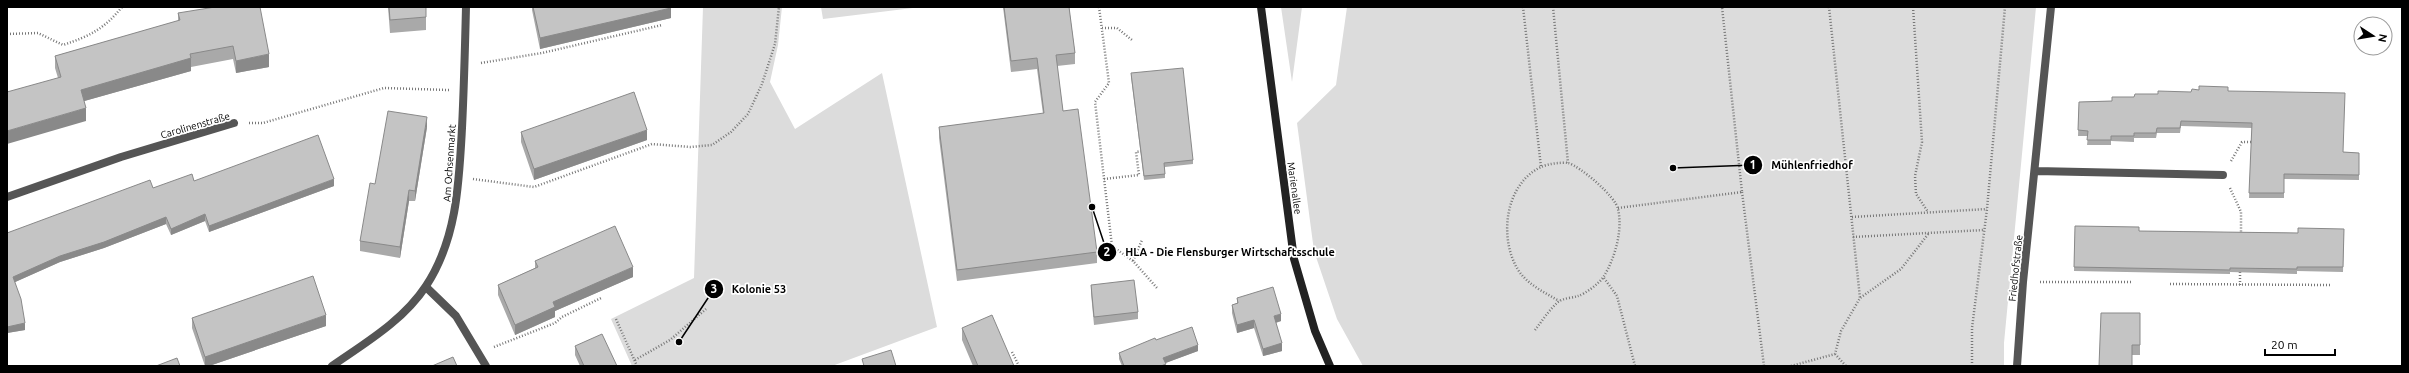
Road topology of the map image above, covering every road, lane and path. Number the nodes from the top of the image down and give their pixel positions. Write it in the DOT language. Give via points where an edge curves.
graph roads {
  1 [pos="466,7"];
  2 [pos="779,7"];
  3 [pos="1099,7"];
  4 [pos="1261,7"];
  5 [pos="1523,7"];
  6 [pos="1553,7"];
  7 [pos="1722,7"];
  8 [pos="1830,7"];
  9 [pos="1913,7"];
  10 [pos="2005,7"];
  11 [pos="2051,7"];
  12 [pos="121,8"];
  13 [pos="662,25"];
  14 [pos="1102,28"];
  15 [pos="7,34"];
  16 [pos="1132,40"];
  17 [pos="464,66"];
  18 [pos="464,91"];
  19 [pos="234,123"];
  20 [pos="2258,142"];
  21 [pos="1149,150"];
  22 [pos="1568,163"];
  23 [pos="1541,167"];
  24 [pos="2036,171"];
  25 [pos="2223,175"];
  26 [pos="460,177"];
  27 [pos="1104,179"];
  28 [pos="1742,192"];
  29 [pos="7,197"];
  30 [pos="1618,208"];
  31 [pos="1987,209"];
  32 [pos="1928,212"];
  33 [pos="1852,217"];
  34 [pos="1984,230"];
  35 [pos="1929,233"];
  36 [pos="1853,237"];
  37 [pos="1142,240"];
  38 [pos="2241,241"];
  39 [pos="1133,261"];
  40 [pos="2240,263"];
  41 [pos="1604,278"];
  42 [pos="2023,282"];
  43 [pos="2131,282"];
  44 [pos="2170,284"];
  45 [pos="2331,284"];
  46 [pos="2240,285"];
  47 [pos="426,287"];
  48 [pos="1157,288"];
  49 [pos="601,298"];
  50 [pos="1860,298"];
  51 [pos="1559,301"];
  52 [pos="706,309"];
  53 [pos="616,319"];
  54 [pos="1535,330"];
  55 [pos="1012,352"];
  56 [pos="478,353"];
  57 [pos="1835,354"];
  58 [pos="635,360"];
  59 [pos="332,366"];
  60 [pos="486,366"];
  61 [pos="637,366"];
  62 [pos="1019,366"];
  63 [pos="1330,366"];
  64 [pos="1635,366"];
  65 [pos="1764,366"];
  66 [pos="1792,366"];
  67 [pos="1846,366"];
  68 [pos="1972,366"];
  69 [pos="2017,366"];
  1 -- 17 [label="street, Am Ochsenmarkt"];
  2 -- 26 [label="path" via="775,44 762,84 748,114 731,132 712,146 652,144 534,187"];
  3 -- 14 [label="path"];
  4 -- 63 [label="main road, Marienallee" via="1294,259 1315,331"];
  5 -- 23 [label="path"];
  6 -- 22 [label="path"];
  7 -- 28 [label="path"];
  8 -- 33 [label="path"];
  9 -- 32 [label="path" via="1922,142 1915,176 1916,194"];
  10 -- 31 [label="path"];
  11 -- 24 [label="street, Friedhofstraße"];
  12 -- 15 [label="path" via="110,22 90,36 64,45 38,33"];
  13 -- 17 [label="path" via="542,53"];
  14 -- 16 [label="path" via="1117,28"];
  14 -- 27 [label="path" via="1109,83 1095,102"];
  17 -- 18 [label="street, Am Ochsenmarkt"];
  18 -- 19 [label="path, Carolinenstraße" via="384,88 263,123"];
  18 -- 26 [label="street, Am Ochsenmarkt"];
  19 -- 29 [label="street, Carolinenstraße" via="121,157"];
  20 -- 25 [label="path" via="2242,142"];
  21 -- 27 [label="path" via="1136,152 1139,175"];
  22 -- 23 [label="path"];
  22 -- 30 [label="path" via="1602,188"];
  23 -- 51 [label="path" via="1528,176 1516,193 1506,218 1507,240 1517,268 1532,285"];
  24 -- 25 [label="street"];
  24 -- 42 [label="street, Friedhofstraße"];
  25 -- 38 [label="path" via="2241,212"];
  26 -- 47 [label="street, Am Ochsenmarkt" via="447,244"];
  27 -- 39 [label="path" via="1112,246"];
  28 -- 30 [label="path"];
  28 -- 65 [label="path"];
  30 -- 41 [label="path" via="1619,235"];
  31 -- 32 [label="path"];
  31 -- 34 [label="path"];
  32 -- 33 [label="path"];
  33 -- 36 [label="path"];
  34 -- 35 [label="path"];
  34 -- 68 [label="path" via="1972,328"];
  35 -- 36 [label="path"];
  35 -- 50 [label="path" via="1901,269"];
  36 -- 50 [label="path"];
  37 -- 39 [label="path"];
  39 -- 48 [label="path"];
  40 -- 46 [label="path"];
  41 -- 51 [label="path" via="1580,296"];
  41 -- 64 [label="path" via="1616,296"];
  42 -- 43 [label="path"];
  42 -- 69 [label="street, Friedhofstraße"];
  44 -- 46 [label="path"];
  45 -- 46 [label="path"];
  47 -- 56 [label="street" via="456,316"];
  47 -- 59 [label="street, Am Ochsenmarkt" via="386,329"];
  49 -- 56 [label="path" via="555,323"];
  50 -- 57 [label="path" via="1841,331"];
  51 -- 54 [label="path"];
  52 -- 58 [label="path" via="670,340"];
  53 -- 58 [label="path"];
  55 -- 62 [label="path"];
  56 -- 60 [label="street"];
  57 -- 66 [label="path"];
  57 -- 67 [label="path"];
  58 -- 61 [label="path"];
}
